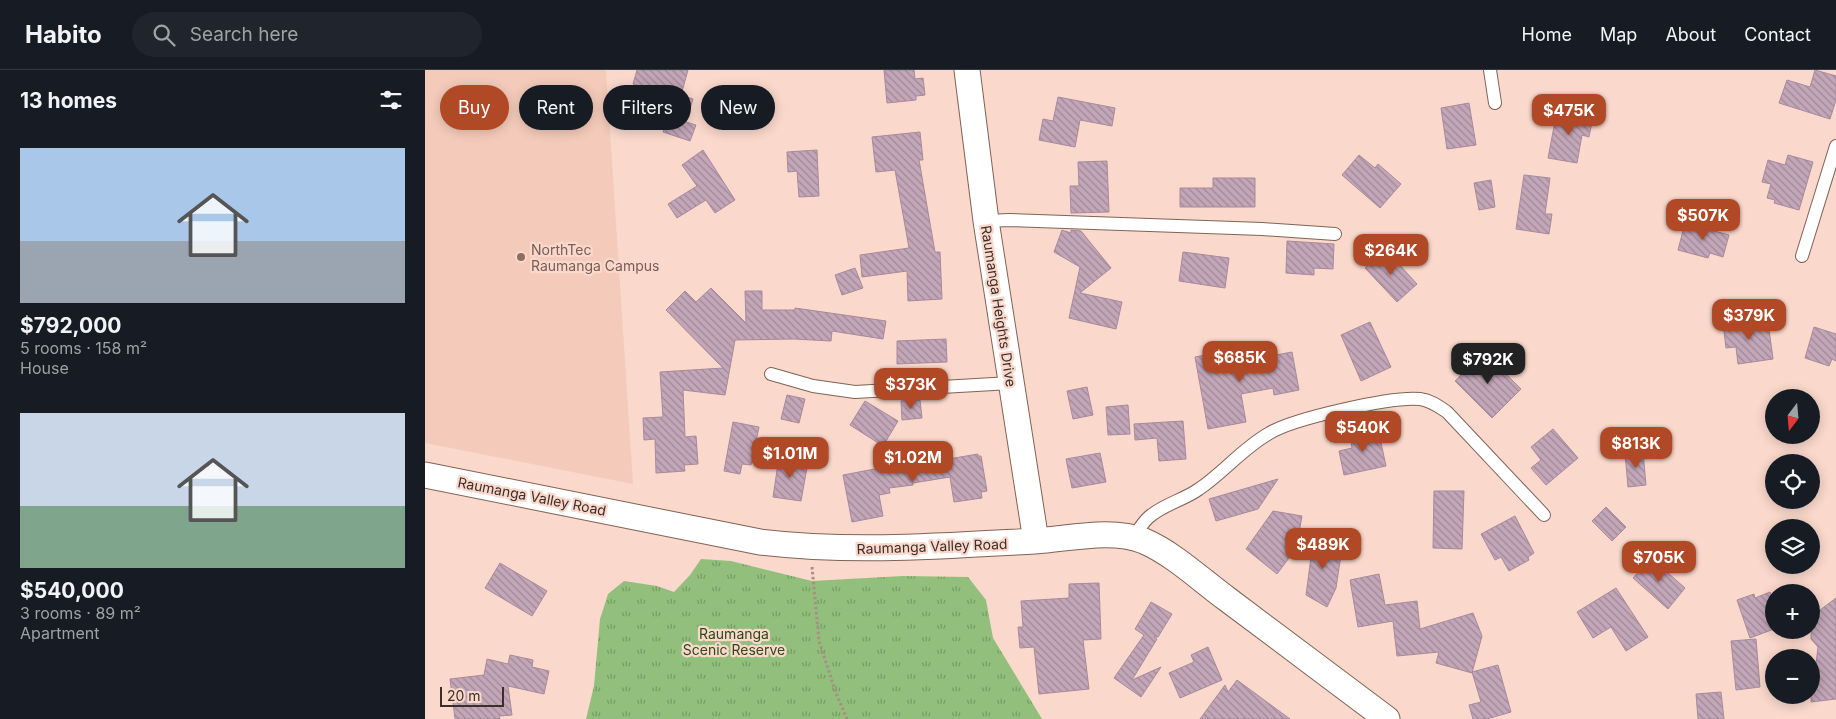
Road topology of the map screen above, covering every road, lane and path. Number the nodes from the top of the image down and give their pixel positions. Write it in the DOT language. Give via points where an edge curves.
graph roads {
  1 [pos="967,70"];
  2 [pos="1490,70"];
  3 [pos="1495,103"];
  4 [pos="1836,146"];
  5 [pos="986,222"];
  6 [pos="1335,234"];
  7 [pos="1802,256"];
  8 [pos="771,374"];
  9 [pos="1011,382"];
  10 [pos="425,475"];
  11 [pos="1544,515"];
  12 [pos="1133,538"];
  13 [pos="1036,541"];
  14 [pos="810,548"];
  15 [pos="847,719"];
  16 [pos="1387,719"];
  1 -- 5 [label="street, Raumanga Heights Drive"];
  2 -- 3 [label="lane"];
  4 -- 7 [label="lane"];
  5 -- 6 [label="lane" via="1009,220"];
  5 -- 9 [label="street, Raumanga Heights Drive"];
  8 -- 9 [label="lane" via="813,386 855,392"];
  9 -- 13 [label="street, Raumanga Heights Drive"];
  10 -- 14 [label="street, Raumanga Valley Road" via="760,542"];
  11 -- 12 [label="lane" via="1447,412 1434,403 1408,398 1296,422 1269,433 1203,486 1148,517"];
  12 -- 13 [label="street, Raumanga Valley Road" via="1112,535"];
  12 -- 16 [label="street, Raumanga Valley Road" via="1144,541 1180,564"];
  13 -- 14 [label="street, Raumanga Valley Road"];
  14 -- 15 [label="path" via="819,641"];
}
